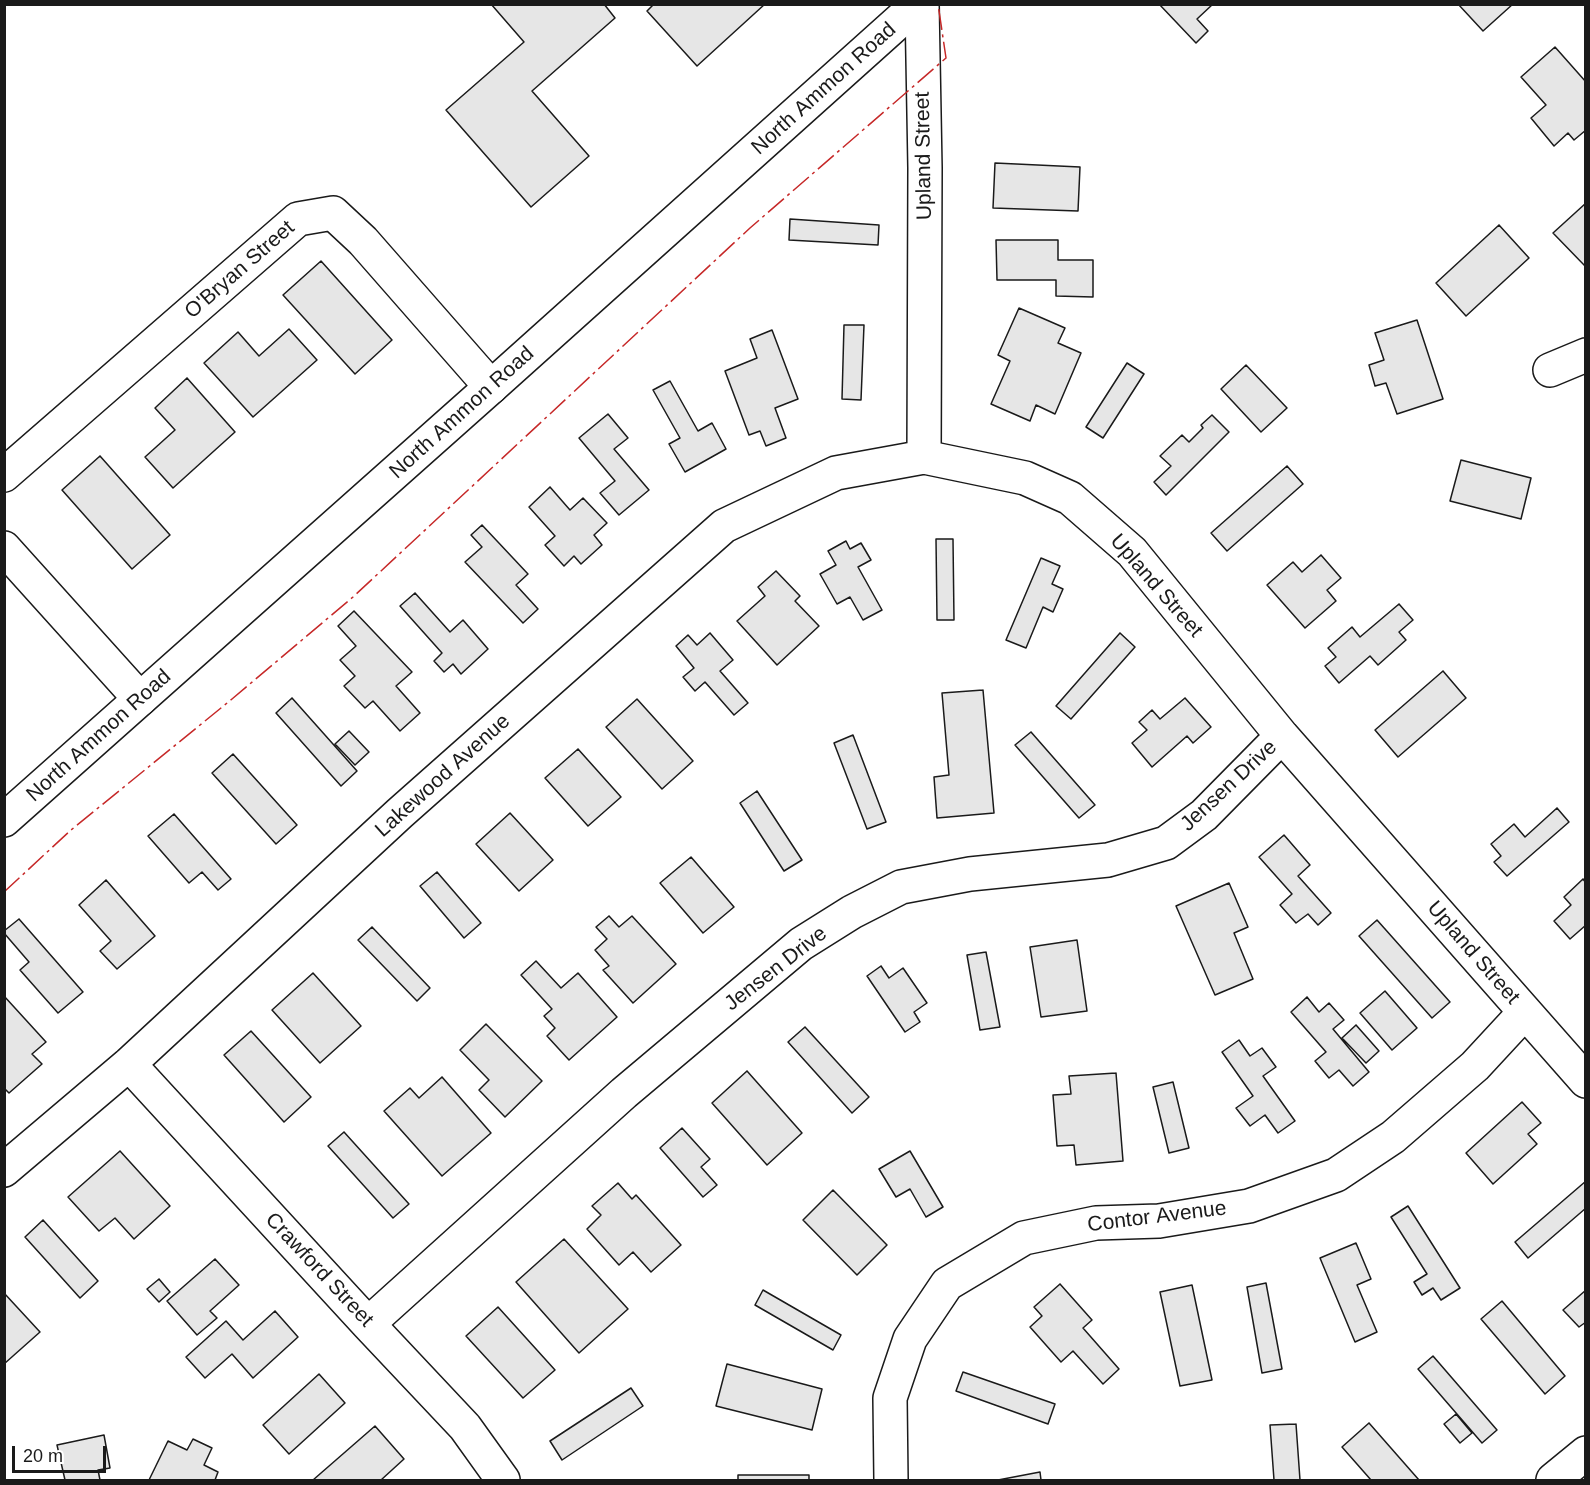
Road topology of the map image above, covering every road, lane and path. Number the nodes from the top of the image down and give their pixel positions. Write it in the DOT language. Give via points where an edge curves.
graph roads {
  1 [pos="920,4"];
  2 [pos="1586,355"];
  3 [pos="1550,370"];
  4 [pos="491,387"];
  5 [pos="924,457"];
  6 [pos="4,475"];
  7 [pos="4,548"];
  8 [pos="140,699"];
  9 [pos="1282,736"];
  10 [pos="4,820"];
  11 [pos="1525,1012"];
  12 [pos="129,1064"];
  13 [pos="1586,1081"];
  14 [pos="4,1170"];
  15 [pos="368,1324"];
  16 [pos="1586,1453"];
  17 [pos="503,1480"];
  18 [pos="891,1480"];
  19 [pos="1553,1480"];
  1 -- 4 [label="street, North Ammon Road"];
  1 -- 5 [label="street, Upland Street" via="925,168"];
  2 -- 3 [label="street"];
  4 -- 6 [label="street, O'Bryan Street" via="363,241 333,213 298,219"];
  4 -- 8 [label="street, North Ammon Road"];
  5 -- 9 [label="street, Upland Street" via="1025,478 1070,498 1132,552"];
  5 -- 12 [label="street, Lakewood Avenue" via="836,473 724,526 400,813"];
  7 -- 8 [label="street"];
  8 -- 10 [label="street, North Ammon Road"];
  9 -- 11 [label="street, Upland Street"];
  9 -- 15 [label="street, Jensen Drive" via="1204,814 1166,843 1108,860 970,874 901,887 801,944 624,1093"];
  11 -- 13 [label="street, Upland Street"];
  11 -- 18 [label="street, Contor Avenue" via="1475,1066 1426,1109 1393,1137 1336,1175 1249,1206 1159,1221 1096,1223 1024,1238 947,1284 910,1339 890,1398"];
  12 -- 14 [label="street, Lakewood Avenue"];
  12 -- 15 [label="street, Crawford Street"];
  15 -- 17 [label="street, Crawford Street" via="465,1427"];
  16 -- 19 [label="street"];
}
